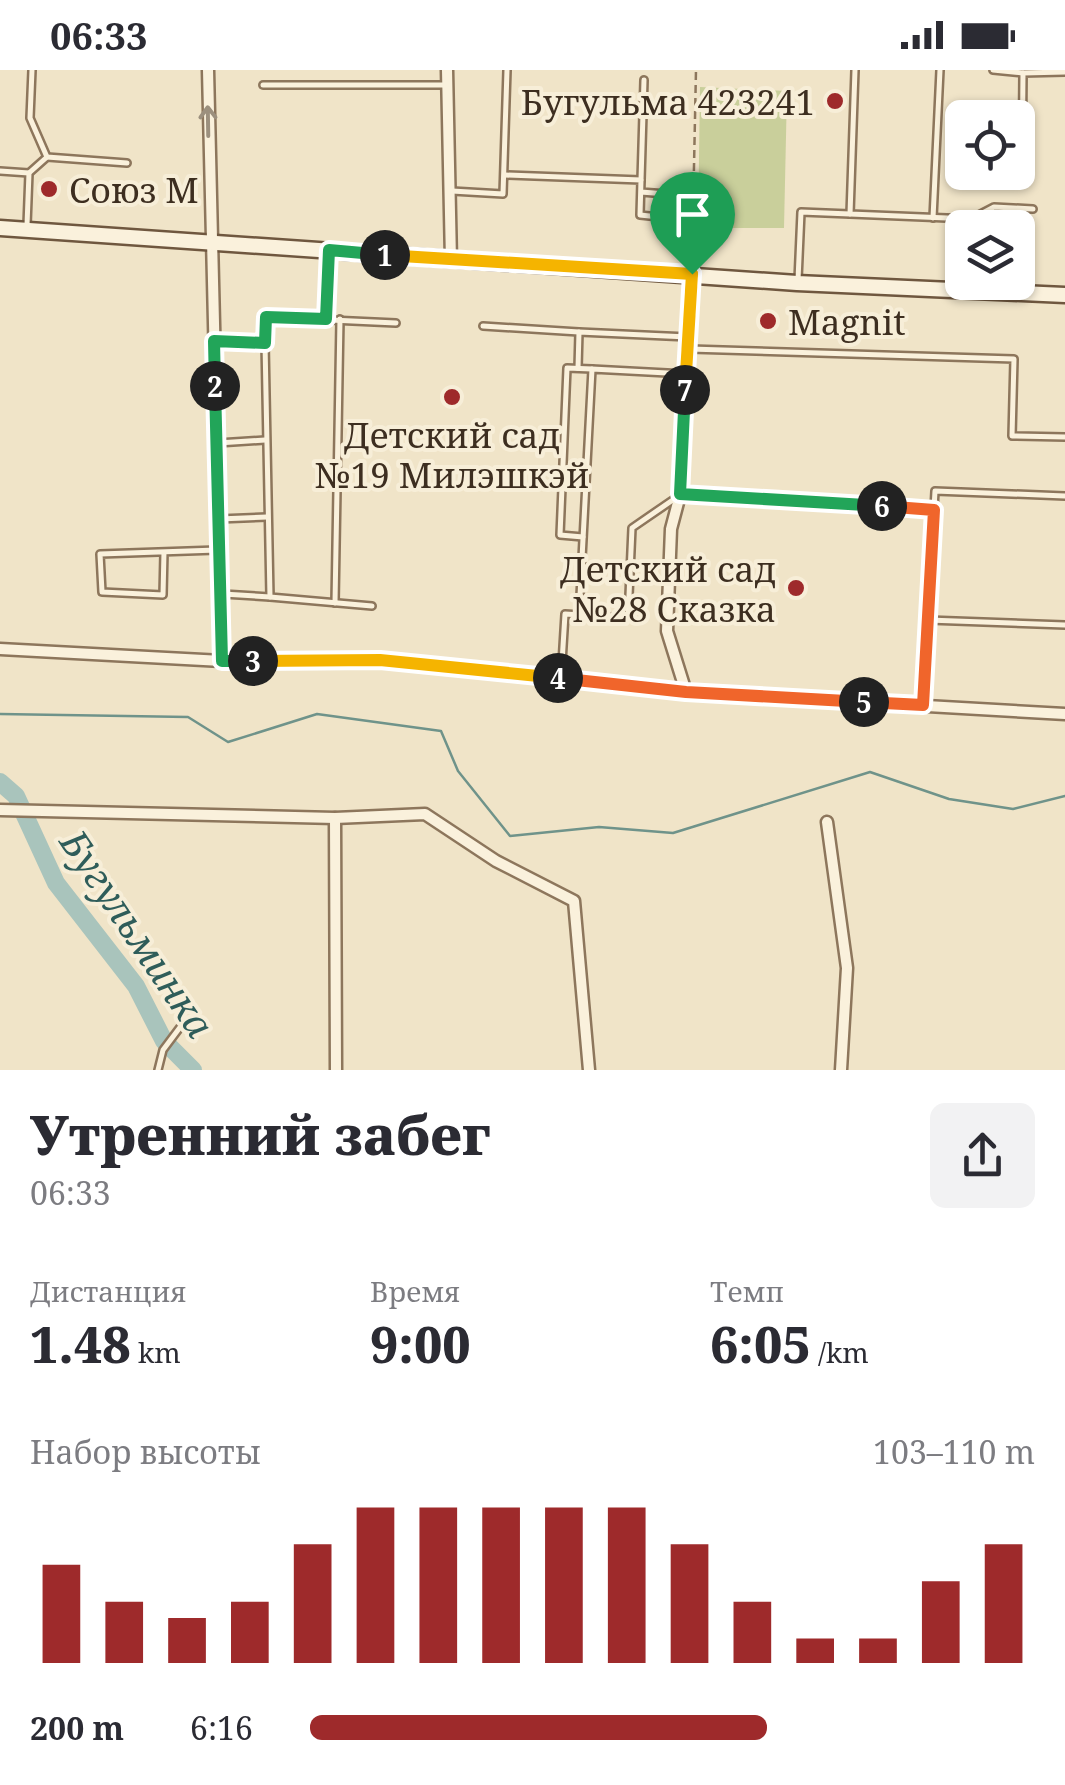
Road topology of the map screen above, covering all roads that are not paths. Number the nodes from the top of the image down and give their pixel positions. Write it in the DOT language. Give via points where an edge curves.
graph roads {
  1 [pos="32,70"];
  2 [pos="208,70"];
  3 [pos="447,70"];
  4 [pos="507,70"];
  5 [pos="855,70"];
  6 [pos="940,70"];
  7 [pos="993,70"];
  8 [pos="1065,72"];
  9 [pos="1023,73"];
  10 [pos="644,80"];
  11 [pos="262,85"];
  12 [pos="447,85"];
  13 [pos="1023,100"];
  14 [pos="47,157"];
  15 [pos="126,163"];
  16 [pos="0,171"];
  17 [pos="29,172"];
  18 [pos="505,175"];
  19 [pos="641,180"];
  20 [pos="449,191"];
  21 [pos="641,192"];
  22 [pos="1033,209"];
  23 [pos="850,214"];
  24 [pos="932,218"];
  25 [pos="0,228"];
  26 [pos="26,230"];
  27 [pos="213,242"];
  28 [pos="329,250"];
  29 [pos="451,260"];
  30 [pos="692,274"];
  31 [pos="798,283"];
  32 [pos="1065,295"];
  33 [pos="326,319"];
  34 [pos="340,319"];
  35 [pos="396,323"];
  36 [pos="484,326"];
  37 [pos="579,332"];
  38 [pos="214,341"];
  39 [pos="265,343"];
  40 [pos="688,343"];
  41 [pos="578,368"];
  42 [pos="592,369"];
  43 [pos="686,374"];
  44 [pos="1065,437"];
  45 [pos="265,440"];
  46 [pos="216,443"];
  47 [pos="680,494"];
  48 [pos="1065,496"];
  49 [pos="934,510"];
  50 [pos="268,516"];
  51 [pos="216,519"];
  52 [pos="583,537"];
  53 [pos="217,550"];
  54 [pos="164,552"];
  55 [pos="218,594"];
  56 [pos="270,598"];
  57 [pos="335,603"];
  58 [pos="372,606"];
  59 [pos="579,615"];
  60 [pos="928,620"];
  61 [pos="1065,625"];
  62 [pos="0,649"];
  63 [pos="222,661"];
  64 [pos="561,679"];
  65 [pos="686,692"];
  66 [pos="923,705"];
  67 [pos="1065,714"];
  68 [pos="0,810"];
  69 [pos="335,818"];
  70 [pos="827,822"];
  71 [pos="184,1022"];
  72 [pos="158,1070"];
  73 [pos="336,1070"];
  74 [pos="589,1070"];
  75 [pos="841,1070"];
  1 -- 14 [label="lane" via="30,118"];
  27 -- 2 [label="street, one-way"];
  3 -- 12 [label="street"];
  4 -- 18 [label="lane"];
  5 -- 23 [label="lane"];
  6 -- 24 [label="lane"];
  7 -- 9 [label="lane"];
  8 -- 9 [label="lane"];
  9 -- 13 [label="lane"];
  10 -- 19 [label="lane"];
  11 -- 12 [label="lane"];
  12 -- 20 [label="street"];
  14 -- 15 [label="lane"];
  14 -- 17 [label="lane"];
  16 -- 17 [label="lane"];
  17 -- 26 [label="lane"];
  18 -- 19 [label="lane"];
  18 -- 20 [label="lane" via="503,194"];
  19 -- 21 [label="lane"];
  20 -- 29 [label="street"];
  21 -- 21 [label="lane" via="640,216 678,219 679,196"];
  22 -- 24 [label="lane"];
  23 -- 24 [label="lane"];
  23 -- 31 [label="lane" via="800,212"];
  25 -- 26 [label="main road"];
  26 -- 27 [label="main road"];
  27 -- 28 [label="main road"];
  27 -- 38 [label="street"];
  28 -- 29 [label="main road"];
  28 -- 33 [label="lane"];
  29 -- 30 [label="main road"];
  30 -- 31 [label="main road"];
  30 -- 40 [label="street"];
  31 -- 32 [label="main road"];
  33 -- 34 [label="lane"];
  33 -- 39 [label="lane" via="266,317"];
  34 -- 35 [label="lane"];
  34 -- 57 [label="lane"];
  36 -- 37 [label="lane"];
  37 -- 40 [label="lane"];
  37 -- 41 [label="lane"];
  38 -- 39 [label="lane"];
  38 -- 46 [label="street"];
  39 -- 45 [label="lane"];
  40 -- 43 [label="street"];
  40 -- 44 [label="lane" via="1014,359 1012,436"];
  41 -- 42 [label="lane"];
  41 -- 52 [label="lane" via="568,368 560,535"];
  42 -- 43 [label="lane"];
  42 -- 52 [label="lane"];
  43 -- 47 [label="street"];
  45 -- 46 [label="lane"];
  45 -- 50 [label="lane"];
  46 -- 51 [label="street"];
  47 -- 49 [label="lane"];
  47 -- 59 [label="lane" via="632,528 628,618"];
  47 -- 65 [label="street" via="670,530 667,632"];
  48 -- 49 [label="lane" via="935,491"];
  49 -- 60 [label="lane"];
  50 -- 51 [label="lane"];
  50 -- 56 [label="lane"];
  51 -- 53 [label="street"];
  52 -- 59 [label="lane"];
  53 -- 54 [label="lane"];
  53 -- 55 [label="street"];
  54 -- 54 [label="lane" via="100,554 102,592 162,595"];
  55 -- 56 [label="lane"];
  55 -- 63 [label="street"];
  56 -- 57 [label="lane"];
  57 -- 58 [label="lane"];
  59 -- 64 [label="lane" via="565,614"];
  60 -- 61 [label="lane"];
  60 -- 66 [label="lane"];
  62 -- 63 [label="street"];
  63 -- 64 [label="street" via="380,660"];
  64 -- 65 [label="street"];
  65 -- 66 [label="street"];
  66 -- 67 [label="street"];
  68 -- 69 [label="street"];
  69 -- 73 [label="street"];
  69 -- 74 [label="street" via="426,814 496,861 574,901"];
  70 -- 75 [label="street" via="847,968"];
  71 -- 72 [label="lane" via="163,1050"];
}
